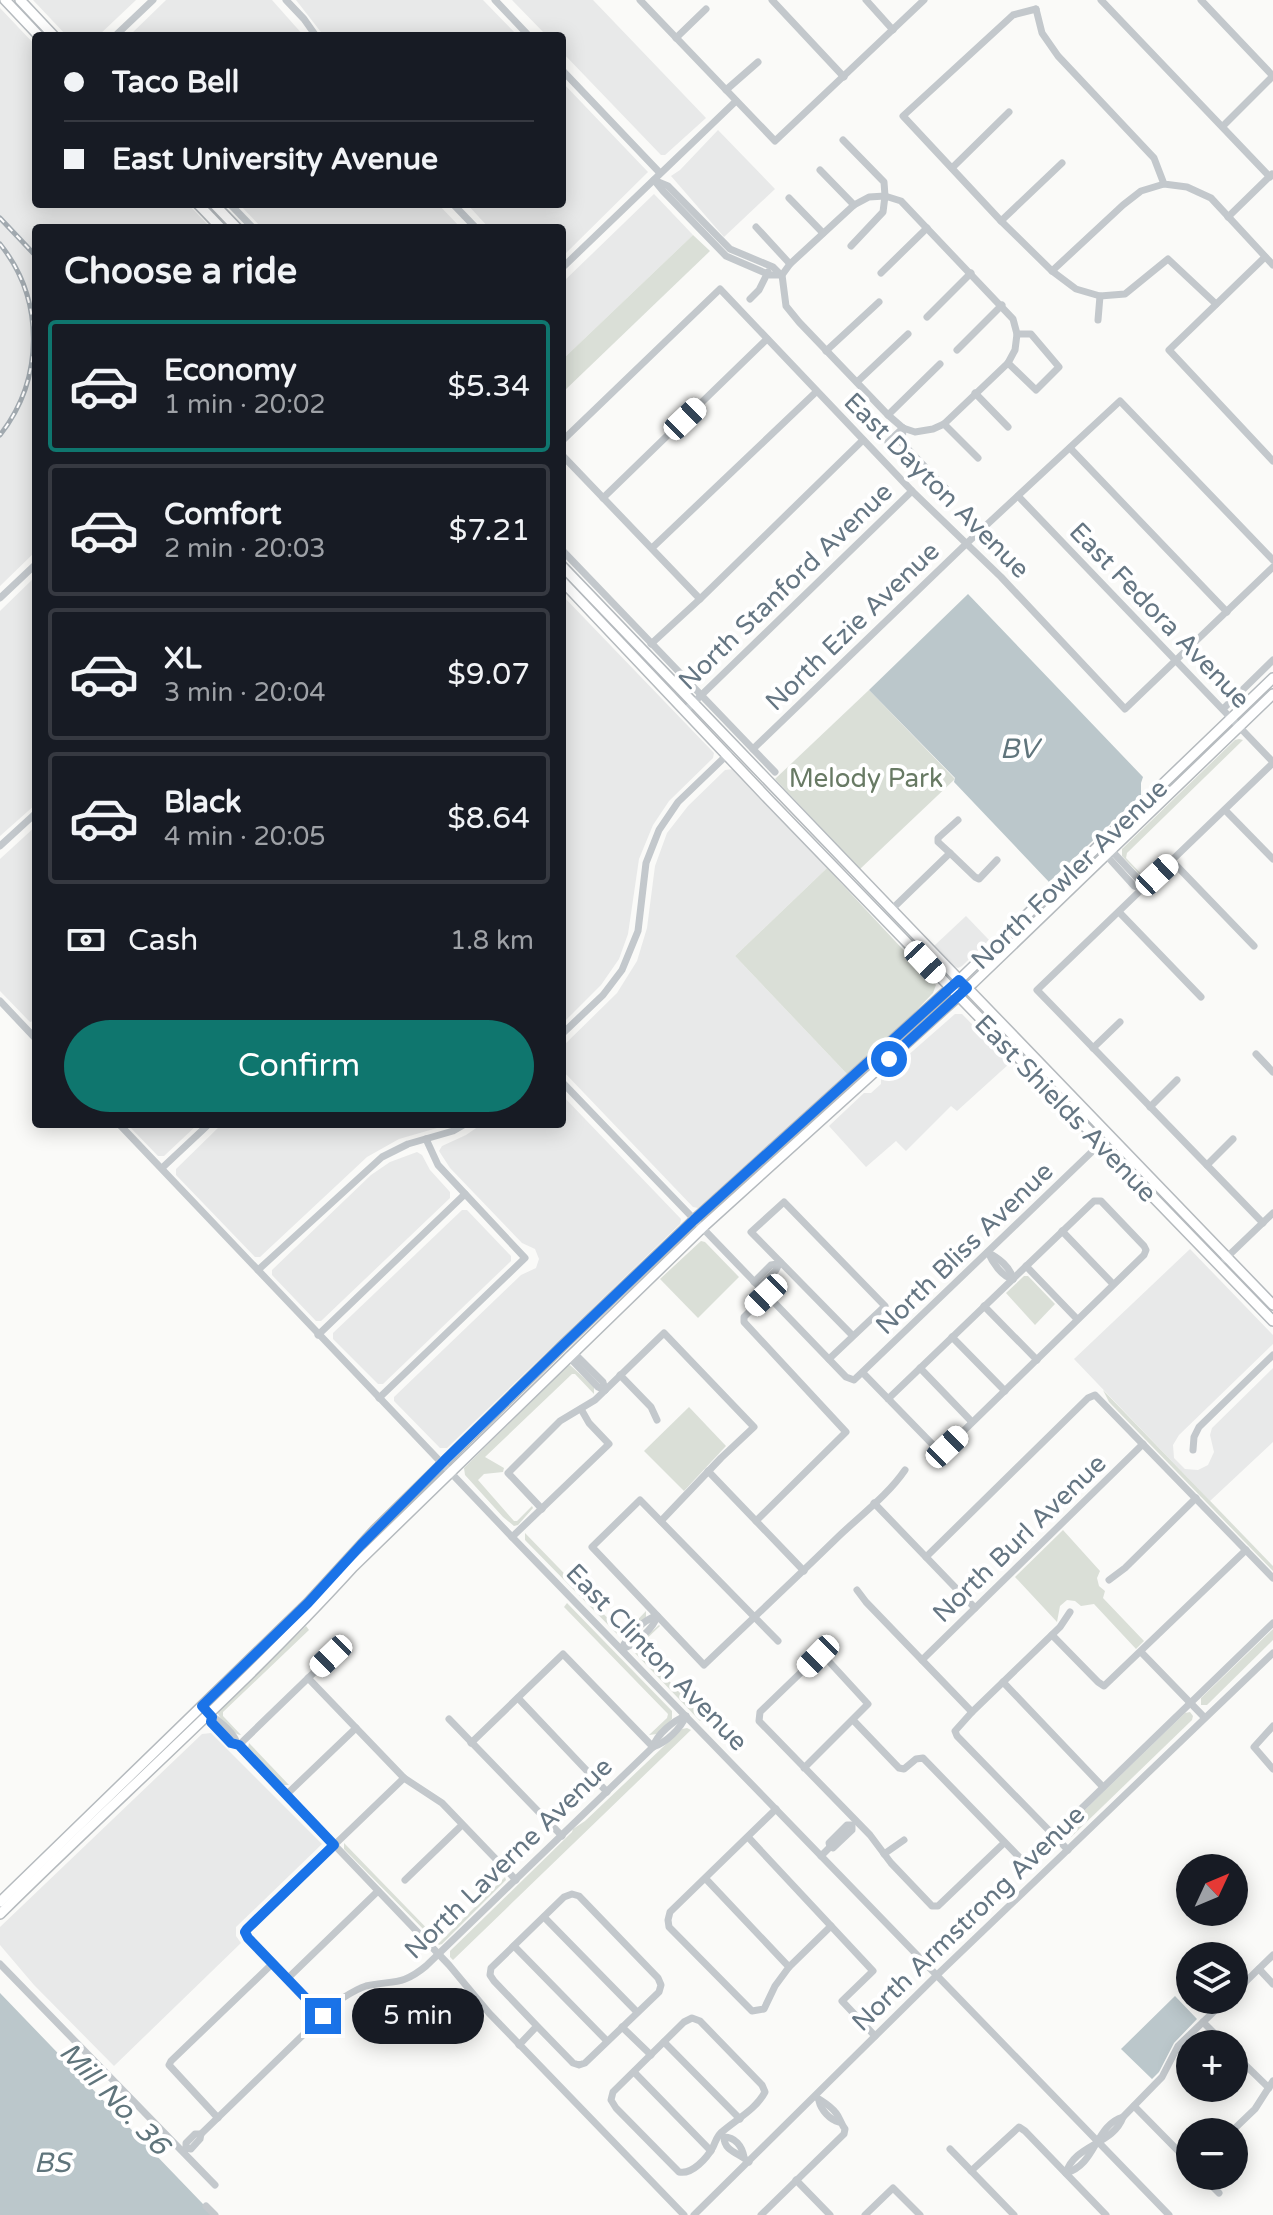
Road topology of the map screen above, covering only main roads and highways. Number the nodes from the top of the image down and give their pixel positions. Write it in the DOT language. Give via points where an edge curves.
graph roads {
  1 [pos="5,0"];
  2 [pos="20,0"];
  3 [pos="35,32"];
  4 [pos="50,32"];
  5 [pos="203,208"];
  6 [pos="225,224"];
  7 [pos="566,570"];
  8 [pos="566,585"];
  9 [pos="1273,678"];
  10 [pos="1273,694"];
  11 [pos="732,751"];
  12 [pos="1141,805"];
  13 [pos="787,818"];
  14 [pos="1108,853"];
  15 [pos="848,865"];
  16 [pos="959,980"];
  17 [pos="967,988"];
  18 [pos="954,992"];
  19 [pos="826,1101"];
  20 [pos="1104,1139"];
  21 [pos="771,1165"];
  22 [pos="698,1224"];
  23 [pos="1273,1305"];
  24 [pos="601,1310"];
  25 [pos="1273,1321"];
  26 [pos="571,1354"];
  27 [pos="208,1712"];
  28 [pos="118,1788"];
  29 [pos="77,1839"];
  30 [pos="0,1902"];
  31 [pos="0,1914"];
  1 -- 3 [label="main road"];
  2 -- 4 [label="main road"];
  5 -- 6 [label="main road"];
  7 -- 11 [label="main road, East Shields Avenue" via="698,698"];
  8 -- 11 [label="main road, East Shields Avenue"];
  9 -- 12 [label="main road, North Fowler Avenue"];
  10 -- 14 [label="main road"];
  11 -- 13 [label="main road, East Shields Avenue"];
  11 -- 15 [label="main road, East Shields Avenue"];
  12 -- 14 [label="main road" via="1107,844"];
  12 -- 16 [label="main road, North Fowler Avenue"];
  13 -- 15 [label="main road" via="840,865"];
  13 -- 18 [label="main road, East Shields Avenue"];
  14 -- 17 [label="main road, North Fowler Avenue"];
  15 -- 16 [label="main road, East Shields Avenue"];
  16 -- 17 [label="main road, East Shields Avenue"];
  16 -- 18 [label="main road, North Fowler Avenue"];
  17 -- 18 [label="main road, North Fowler Avenue"];
  17 -- 20 [label="main road, East Shields Avenue"];
  18 -- 19 [label="main road, North Fowler Avenue"];
  18 -- 20 [label="main road, East Shields Avenue"];
  18 -- 21 [label="main road, North Fowler Avenue"];
  19 -- 21 [label="main road" via="774,1154"];
  19 -- 22 [label="main road, North Fowler Avenue"];
  20 -- 23 [label="main road, East Shields Avenue"];
  20 -- 25 [label="main road, East Shields Avenue"];
  21 -- 22 [label="main road, North Fowler Avenue"];
  22 -- 24 [label="main road, North Fowler Avenue"];
  22 -- 26 [label="main road, North Fowler Avenue"];
  24 -- 26 [label="main road" via="599,1319 570,1348"];
  24 -- 27 [label="main road, North Fowler Avenue" via="361,1545"];
  26 -- 27 [label="main road, North Fowler Avenue"];
  27 -- 28 [label="main road, North Fowler Avenue"];
  27 -- 29 [label="main road, North Fowler Avenue"];
  28 -- 29 [label="main road"];
  28 -- 30 [label="main road, North Fowler Avenue"];
  29 -- 31 [label="main road, North Fowler Avenue"];
}
